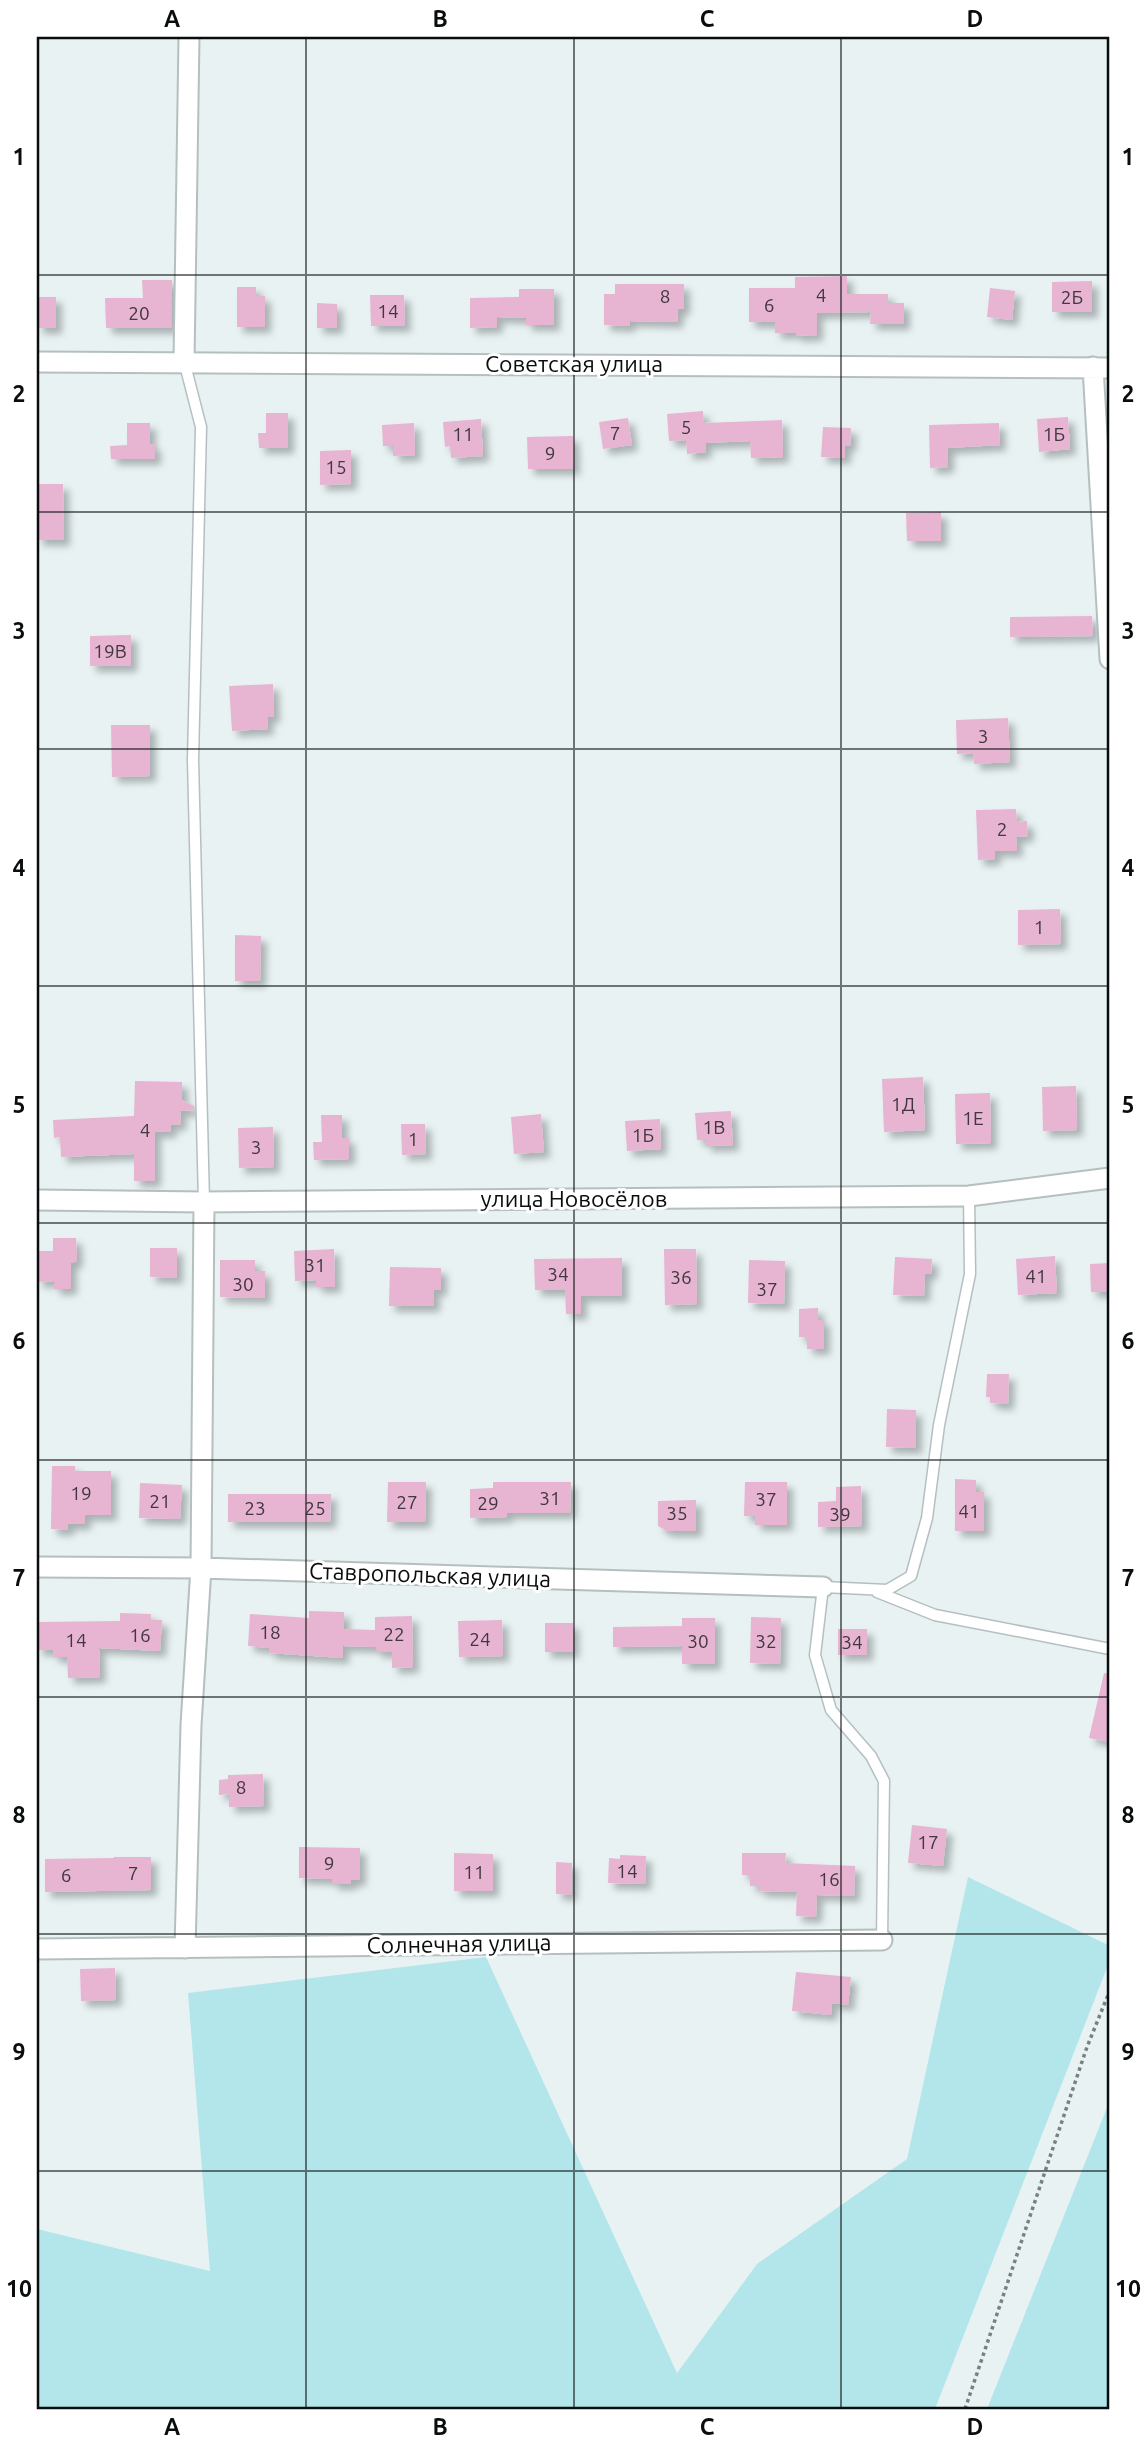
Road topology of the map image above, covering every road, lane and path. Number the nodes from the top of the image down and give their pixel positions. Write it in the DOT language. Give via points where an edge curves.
graph roads {
  1 [pos="189,37"];
  2 [pos="184,361"];
  3 [pos="37,362"];
  4 [pos="1102,368"];
  5 [pos="1110,659"];
  6 [pos="1110,1178"];
  7 [pos="969,1196"];
  8 [pos="37,1200"];
  9 [pos="204,1202"];
  10 [pos="37,1567"];
  11 [pos="201,1568"];
  12 [pos="823,1587"];
  13 [pos="868,1589"];
  14 [pos="1110,1649"];
  15 [pos="882,1940"];
  16 [pos="185,1948"];
  17 [pos="37,1949"];
  18 [pos="1110,1990"];
  19 [pos="965,2409"];
  1 -- 2 [label="street"];
  2 -- 3 [label="street, Советская улица"];
  2 -- 4 [label="street, Советская улица"];
  2 -- 9 [label="lane" via="201,427 193,760"];
  4 -- 5 [label="street"];
  6 -- 7 [label="street, улица Новосёлов"];
  7 -- 9 [label="street, улица Новосёлов"];
  7 -- 13 [label="lane" via="970,1273 939,1425 926,1518 911,1576 887,1590"];
  8 -- 9 [label="street, улица Новосёлов"];
  9 -- 11 [label="street"];
  10 -- 11 [label="street, Ставропольская улица"];
  11 -- 12 [label="street, Ставропольская улица"];
  11 -- 16 [label="street"];
  12 -- 13 [label="lane"];
  12 -- 15 [label="lane" via="815,1655 831,1710 871,1756 884,1782"];
  13 -- 14 [label="lane" via="935,1615"];
  15 -- 16 [label="street, Солнечная улица"];
  16 -- 17 [label="street, Солнечная улица"];
  18 -- 19 [label="path"];
}
